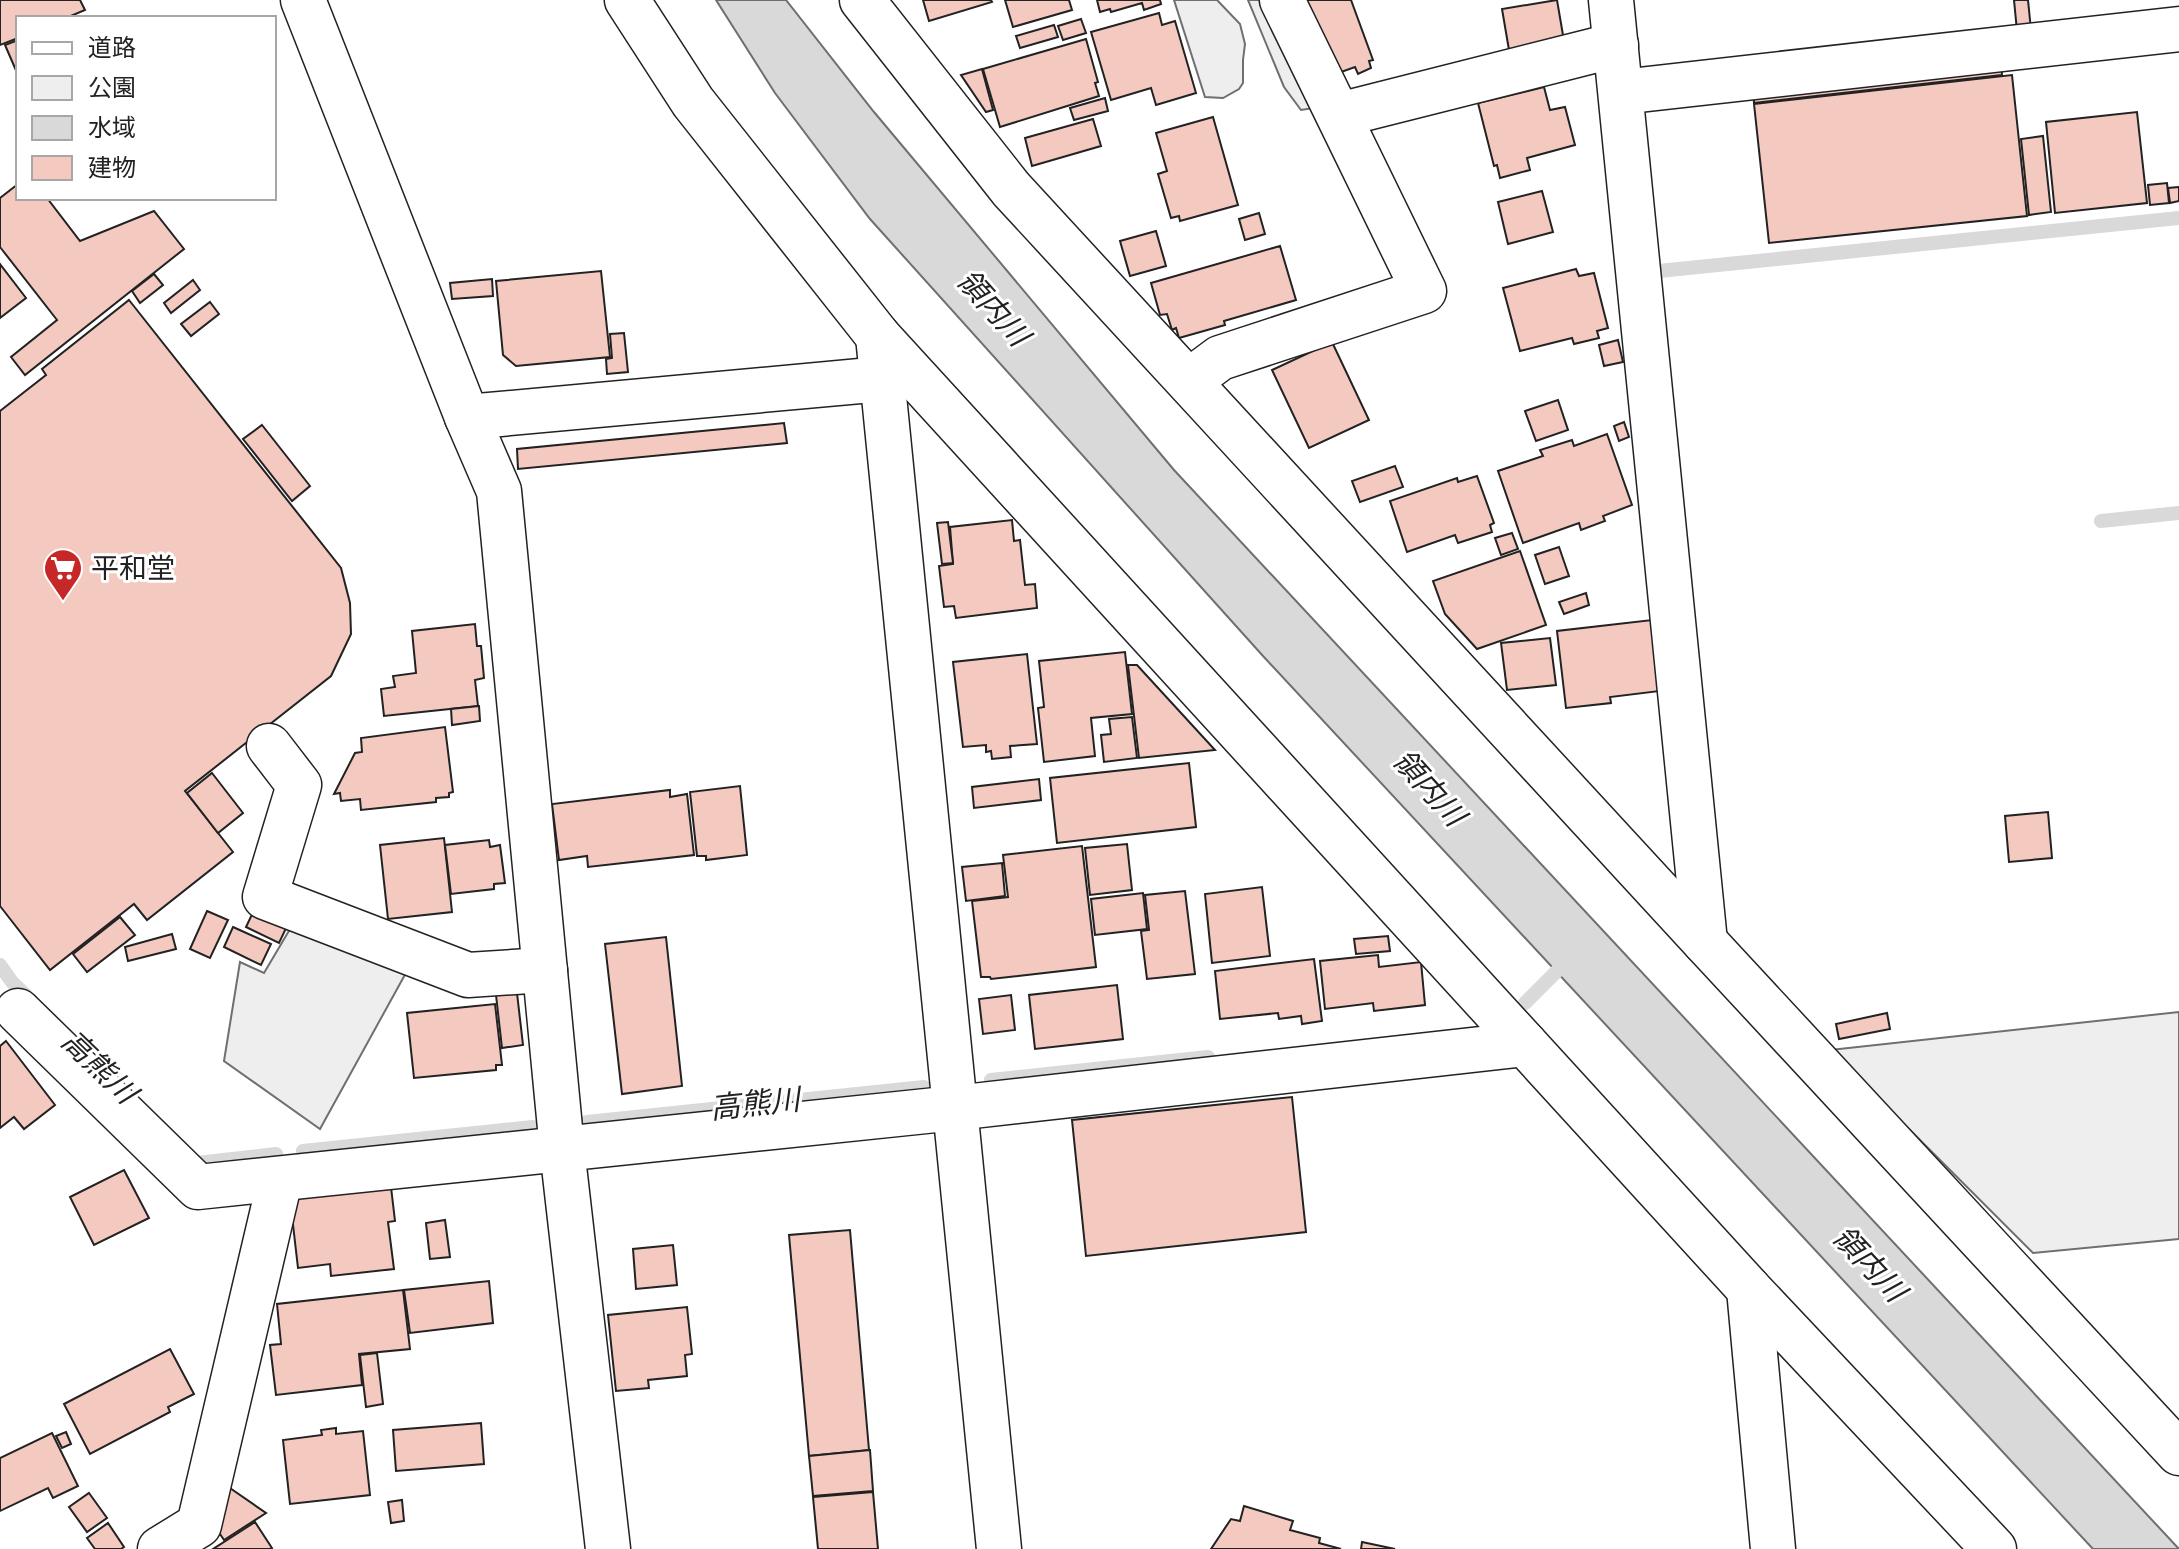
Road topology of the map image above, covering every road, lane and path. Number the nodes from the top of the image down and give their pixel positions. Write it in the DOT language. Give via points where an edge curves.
graph roads {
  1 [pos="303,0"];
  2 [pos="627,0"];
  3 [pos="862,0"];
  4 [pos="1282,0"];
  5 [pos="1611,0"];
  6 [pos="2179,29"];
  7 [pos="1616,45"];
  8 [pos="1621,92"];
  9 [pos="1339,115"];
  10 [pos="878,336"];
  11 [pos="882,379"];
  12 [pos="1189,381"];
  13 [pos="467,417"];
  14 [pos="269,746"];
  15 [pos="1705,942"];
  16 [pos="545,970"];
  17 [pos="18,1011"];
  18 [pos="1525,1044"];
  19 [pos="955,1108"];
  20 [pos="562,1149"];
  21 [pos="280,1180"];
  22 [pos="1749,1289"];
  23 [pos="2179,1453"];
  24 [pos="160,1549"];
  25 [pos="608,1549"];
  26 [pos="999,1549"];
  27 [pos="1773,1549"];
  28 [pos="1994,1549"];
  1 -- 13 [label="street"];
  2 -- 10 [label="street" via="693,102"];
  3 -- 12 [label="street" via="1011,189"];
  4 -- 9 [label="street"];
  5 -- 7 [label="street"];
  6 -- 8 [label="street"];
  7 -- 8 [label="street"];
  7 -- 9 [label="street"];
  8 -- 15 [label="street"];
  9 -- 12 [label="street" via="1424,291 1220,358"];
  10 -- 11 [label="street"];
  10 -- 18 [label="street"];
  11 -- 13 [label="street"];
  11 -- 19 [label="street"];
  12 -- 15 [label="street"];
  13 -- 16 [label="street" via="499,491"];
  14 -- 16 [label="street" via="299,785 265,897 468,975"];
  15 -- 23 [label="street"];
  16 -- 20 [label="street"];
  17 -- 21 [label="street" via="198,1187"];
  18 -- 19 [label="street"];
  18 -- 22 [label="street"];
  19 -- 20 [label="street"];
  19 -- 26 [label="street"];
  20 -- 21 [label="street"];
  20 -- 25 [label="street"];
  21 -- 24 [label="street" via="199,1525"];
  22 -- 27 [label="street"];
  22 -- 28 [label="street"];
}
